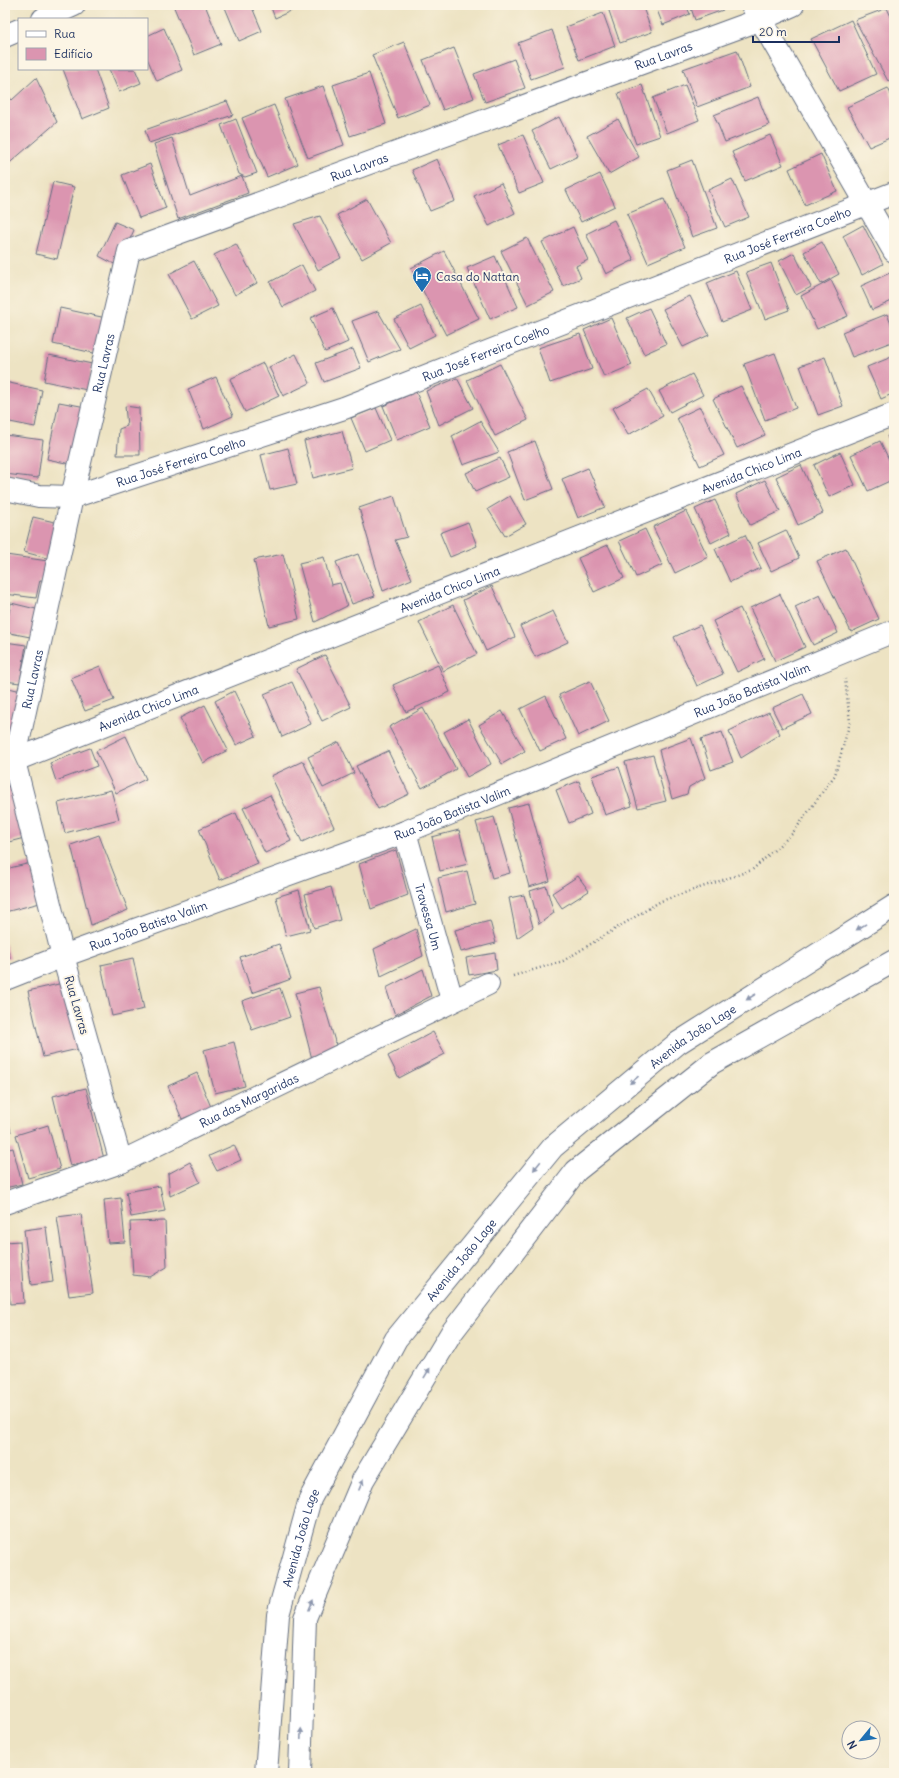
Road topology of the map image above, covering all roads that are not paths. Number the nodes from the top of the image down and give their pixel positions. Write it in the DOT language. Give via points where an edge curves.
graph roads {
  1 [pos="74,5"];
  2 [pos="793,5"];
  3 [pos="755,13"];
  4 [pos="45,18"];
  5 [pos="18,30"];
  6 [pos="5,36"];
  7 [pos="894,193"];
  8 [pos="866,203"];
  9 [pos="894,251"];
  10 [pos="894,414"];
  11 [pos="5,489"];
  12 [pos="72,497"];
  13 [pos="894,631"];
  14 [pos="10,762"];
  15 [pos="405,832"];
  16 [pos="894,906"];
  17 [pos="63,956"];
  18 [pos="894,960"];
  19 [pos="5,979"];
  20 [pos="488,984"];
  21 [pos="452,1000"];
  22 [pos="120,1162"];
  23 [pos="5,1203"];
  24 [pos="266,1773"];
  25 [pos="300,1773"];
  1 -- 4 [label="street"];
  2 -- 3 [label="street, Rua Lavras"];
  3 -- 8 [label="street"];
  3 -- 12 [label="street, Rua Lavras" via="129,251"];
  5 -- 6 [label="street"];
  7 -- 8 [label="street, Rua José Ferreira Coelho"];
  8 -- 9 [label="street"];
  8 -- 12 [label="street, Rua José Ferreira Coelho" via="344,408"];
  10 -- 14 [label="street, Avenida Chico Lima"];
  11 -- 12 [label="street, Rua José Ferreira Coelho" via="39,496"];
  12 -- 14 [label="street, Rua Lavras"];
  13 -- 15 [label="street, Rua João Batista Valim"];
  14 -- 17 [label="street, Rua Lavras"];
  15 -- 17 [label="street, Rua João Batista Valim"];
  15 -- 21 [label="street, Travessa Um"];
  16 -- 24 [label="street, Avenida João Lage, one-way" via="678,1043 553,1147 396,1339 310,1499 278,1615"];
  17 -- 19 [label="street, Rua João Batista Valim"];
  17 -- 22 [label="street, Rua Lavras"];
  25 -- 18 [label="street, one-way" via="305,1618 363,1480 452,1332 576,1171 712,1063"];
  20 -- 21 [label="street, Rua das Margaridas"];
  21 -- 22 [label="street, Rua das Margaridas"];
  22 -- 23 [label="street, Rua das Margaridas"];
}
